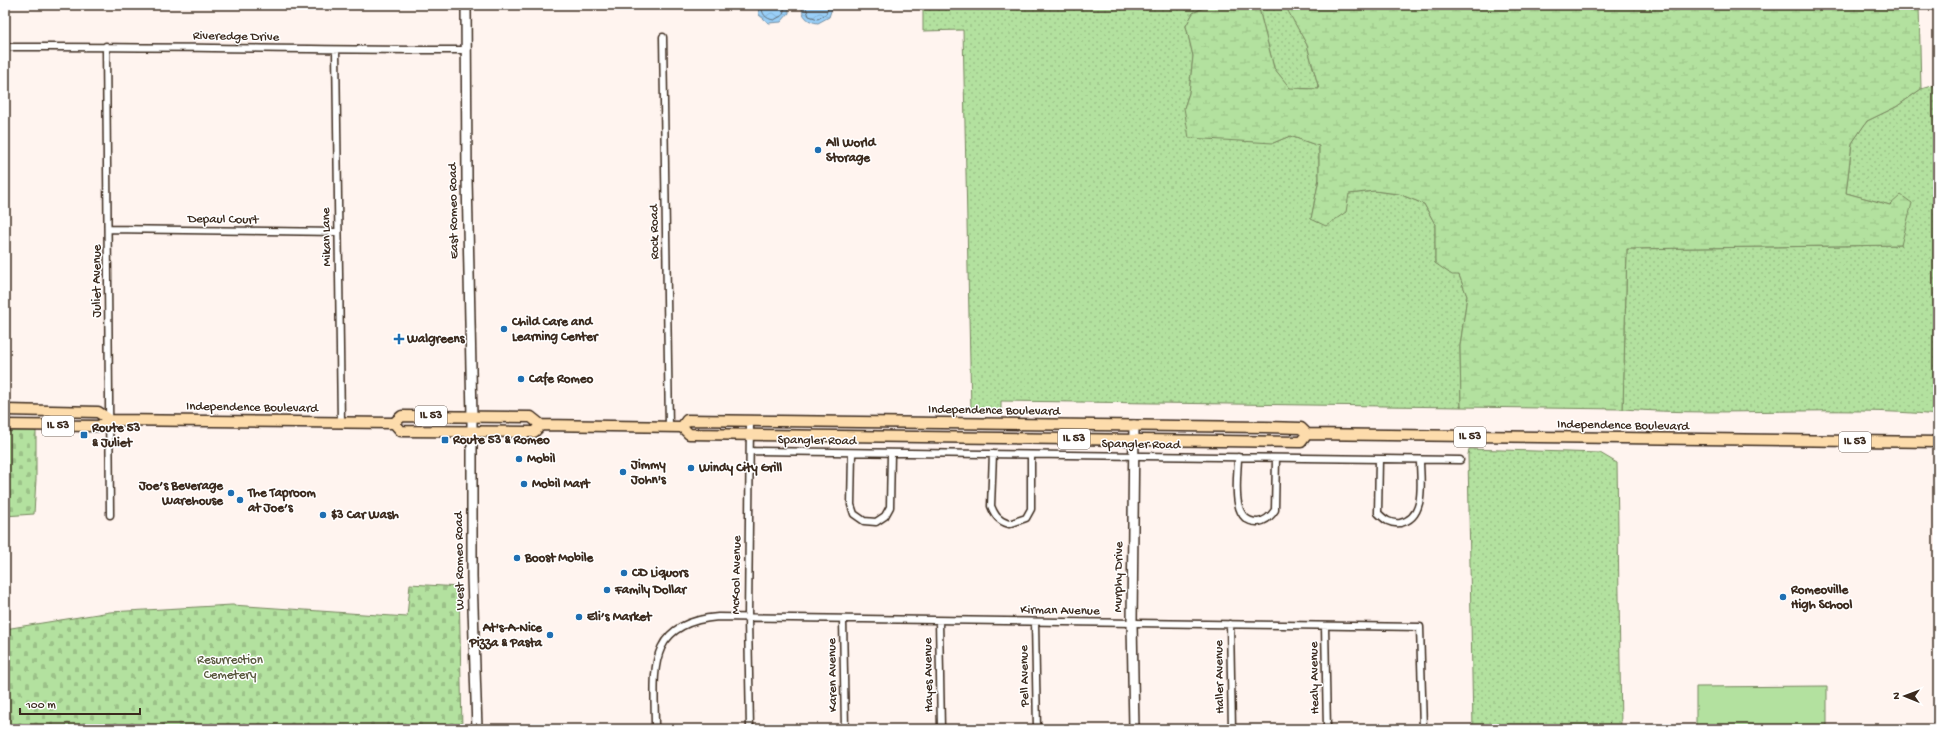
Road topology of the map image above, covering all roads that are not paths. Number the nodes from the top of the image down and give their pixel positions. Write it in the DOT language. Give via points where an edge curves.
graph roads {
  1 [pos="466,5"];
  2 [pos="663,37"];
  3 [pos="106,46"];
  4 [pos="5,47"];
  5 [pos="336,50"];
  6 [pos="467,50"];
  7 [pos="108,229"];
  8 [pos="337,232"];
  9 [pos="5,410"];
  10 [pos="472,417"];
  11 [pos="110,420"];
  12 [pos="750,421"];
  13 [pos="341,423"];
  14 [pos="394,423"];
  15 [pos="5,425"];
  16 [pos="541,425"];
  17 [pos="1134,426"];
  18 [pos="669,427"];
  19 [pos="682,427"];
  20 [pos="472,432"];
  21 [pos="1307,434"];
  22 [pos="750,435"];
  23 [pos="1134,440"];
  24 [pos="1938,442"];
  25 [pos="750,451"];
  26 [pos="852,453"];
  27 [pos="891,453"];
  28 [pos="993,454"];
  29 [pos="1031,455"];
  30 [pos="1134,456"];
  31 [pos="1238,457"];
  32 [pos="1276,458"];
  33 [pos="1379,459"];
  34 [pos="1420,460"];
  35 [pos="1460,460"];
  36 [pos="110,515"];
  37 [pos="748,618"];
  38 [pos="843,620"];
  39 [pos="939,621"];
  40 [pos="1035,622"];
  41 [pos="1132,623"];
  42 [pos="1230,624"];
  43 [pos="1325,626"];
  44 [pos="477,729"];
  45 [pos="655,729"];
  46 [pos="750,729"];
  47 [pos="845,729"];
  48 [pos="941,729"];
  49 [pos="1037,729"];
  50 [pos="1134,729"];
  51 [pos="1232,729"];
  52 [pos="1327,729"];
  53 [pos="1423,729"];
  1 -- 6 [label="main road, East Romeo Road"];
  2 -- 18 [label="street, Rock Road"];
  3 -- 4 [label="street, Riveredge Drive"];
  3 -- 5 [label="street, Riveredge Drive"];
  3 -- 7 [label="street, Juliet Avenue"];
  5 -- 6 [label="street, Riveredge Drive"];
  5 -- 8 [label="street, Mikan Lane"];
  6 -- 10 [label="main road, East Romeo Road" via="466,178"];
  7 -- 8 [label="street, Depaul Court"];
  7 -- 11 [label="street, Juliet Avenue"];
  8 -- 13 [label="street, Mikan Lane"];
  9 -- 11 [label="main road, Independence Boulevard / IL 53" via="98,412"];
  10 -- 14 [label="main road, Independence Boulevard / IL 53" via="402,416"];
  10 -- 16 [label="main road, Independence Boulevard / IL 53" via="531,417"];
  10 -- 20 [label="main road, West Romeo Road"];
  11 -- 13 [label="main road, Independence Boulevard / IL 53"];
  11 -- 15 [label="main road, Independence Boulevard / IL 53" via="99,426"];
  11 -- 36 [label="street, Juliet Avenue"];
  12 -- 17 [label="main road, Independence Boulevard / IL 53"];
  12 -- 19 [label="main road, Independence Boulevard / IL 53" via="687,420"];
  12 -- 22 [label="street, McKool Avenue"];
  13 -- 14 [label="main road, Independence Boulevard / IL 53"];
  14 -- 20 [label="main road, Independence Boulevard / IL 53" via="401,431"];
  16 -- 18 [label="main road, Independence Boulevard / IL 53"];
  16 -- 20 [label="main road, Independence Boulevard / IL 53" via="534,432"];
  17 -- 21 [label="main road, Independence Boulevard / IL 53" via="1301,428"];
  17 -- 23 [label="main road, Murphy Drive"];
  18 -- 19 [label="main road, Independence Boulevard / IL 53"];
  19 -- 22 [label="main road, Independence Boulevard / IL 53" via="689,434"];
  20 -- 44 [label="main road, West Romeo Road" via="472,577"];
  21 -- 23 [label="main road, Independence Boulevard / IL 53" via="1301,442"];
  21 -- 24 [label="main road, Independence Boulevard / IL 53"];
  22 -- 23 [label="main road, Independence Boulevard / IL 53"];
  22 -- 25 [label="street, McKool Avenue"];
  23 -- 30 [label="main road, Murphy Drive"];
  25 -- 26 [label="street, Spangler Road"];
  25 -- 37 [label="street, McKool Avenue"];
  26 -- 27 [label="street, Spangler Road"];
  26 -- 27 [label="street" via="851,504 854,514 864,521 876,522 885,516 890,507"];
  27 -- 28 [label="street, Spangler Road"];
  28 -- 29 [label="street, Spangler Road"];
  28 -- 29 [label="street" via="991,506 1000,521 1009,524 1026,518 1031,509"];
  29 -- 30 [label="street, Spangler Road"];
  30 -- 31 [label="street, Spangler Road"];
  30 -- 41 [label="main road, Murphy Drive"];
  31 -- 32 [label="street, Spangler Road"];
  31 -- 32 [label="street" via="1238,508 1243,516 1256,522 1265,520 1275,510"];
  32 -- 33 [label="street, Spangler Road"];
  33 -- 34 [label="street, Spangler Road"];
  33 -- 34 [label="street" via="1378,513 1384,519 1395,523 1409,520 1418,508"];
  34 -- 35 [label="street, Spangler Road"];
  37 -- 38 [label="street, Kirman Avenue"];
  37 -- 45 [label="street, Kirman Avenue" via="700,619 680,627 662,644 654,666"];
  37 -- 46 [label="street, McKool Avenue"];
  38 -- 39 [label="street, Kirman Avenue"];
  38 -- 47 [label="street, Karen Avenue"];
  39 -- 40 [label="street, Kirman Avenue"];
  39 -- 48 [label="street, Hayes Avenue"];
  40 -- 41 [label="street, Kirman Avenue"];
  40 -- 49 [label="street, Pell Avenue"];
  41 -- 42 [label="street, Kirman Avenue"];
  41 -- 50 [label="main road, Murphy Drive"];
  42 -- 43 [label="street, Kirman Avenue"];
  42 -- 51 [label="street, Haller Avenue"];
  43 -- 52 [label="street, Healy Avenue"];
  43 -- 53 [label="street, Kirman Avenue" via="1420,627"];
}
